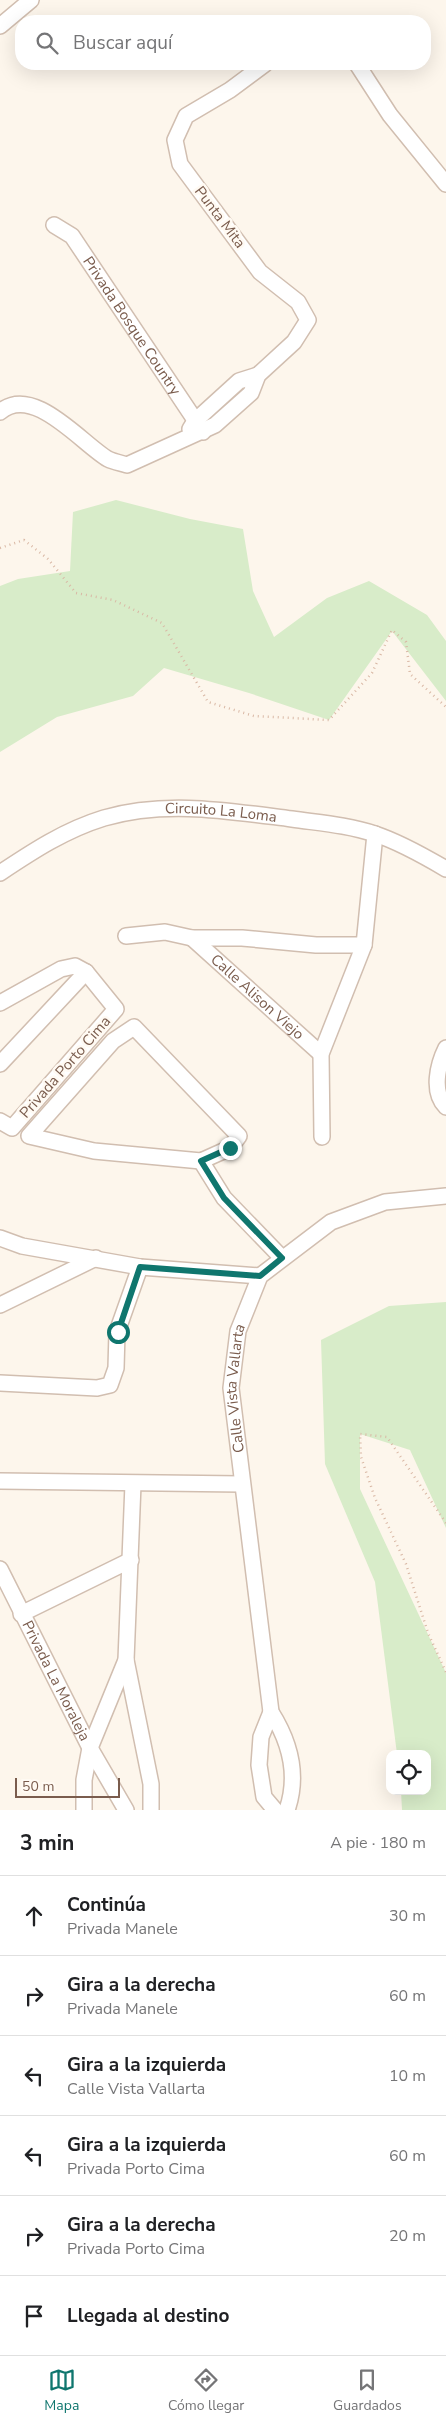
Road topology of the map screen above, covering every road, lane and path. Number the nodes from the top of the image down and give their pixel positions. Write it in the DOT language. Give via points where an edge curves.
graph roads {
  1 [pos="31,0"];
  2 [pos="0,26"];
  3 [pos="257,70"];
  4 [pos="361,70"];
  5 [pos="446,184"];
  6 [pos="54,225"];
  7 [pos="0,412"];
  8 [pos="199,426"];
  9 [pos="0,548"];
  10 [pos="446,707"];
  11 [pos="375,834"];
  12 [pos="446,869"];
  13 [pos="0,873"];
  14 [pos="126,936"];
  15 [pos="192,938"];
  16 [pos="364,945"];
  17 [pos="86,972"];
  18 [pos="0,1003"];
  19 [pos="446,1048"];
  20 [pos="321,1054"];
  21 [pos="0,1064"];
  22 [pos="446,1106"];
  23 [pos="0,1121"];
  24 [pos="322,1137"];
  25 [pos="201,1161"];
  26 [pos="446,1196"];
  27 [pos="0,1239"];
  28 [pos="96,1258"];
  29 [pos="282,1258"];
  30 [pos="140,1267"];
  31 [pos="260,1276"];
  32 [pos="0,1305"];
  33 [pos="0,1383"];
  34 [pos="0,1481"];
  35 [pos="133,1484"];
  36 [pos="241,1484"];
  37 [pos="446,1523"];
  38 [pos="130,1560"];
  39 [pos="0,1569"];
  40 [pos="21,1614"];
  41 [pos="126,1660"];
  42 [pos="446,1672"];
  43 [pos="270,1712"];
  44 [pos="90,1748"];
  45 [pos="84,1810"];
  46 [pos="126,1810"];
  47 [pos="152,1810"];
  48 [pos="275,1810"];
  49 [pos="287,1810"];
  1 -- 2 [label="street"];
  3 -- 8 [label="street, Punta Mita" via="186,116 175,140 180,164 260,272 298,302 308,320 294,342 258,375 239,381"];
  4 -- 5 [label="street" via="390,115"];
  6 -- 8 [label="street, Privada Bosque Country" via="72,236"];
  7 -- 8 [label="street, Punta Mita" via="24,404 45,410 109,459 127,465 185,437"];
  9 -- 10 [label="path" via="24,540 48,559 76,593 112,600 162,623 208,702 254,716 329,720 372,673 392,630 406,642 410,674"];
  11 -- 12 [label="street, Circuito La Loma"];
  11 -- 13 [label="street, Circuito La Loma" via="257,815 197,808 161,808 103,818 55,837"];
  11 -- 16 [label="street, Calle Alison Viejo"];
  14 -- 15 [label="street, Calle Alison Viejo" via="165,932"];
  15 -- 16 [label="street, Calle Alison Viejo"];
  15 -- 20 [label="street, Calle Alison Viejo"];
  16 -- 20 [label="street, Calle Alison Viejo"];
  17 -- 18 [label="street" via="75,966 61,969"];
  17 -- 21 [label="street"];
  17 -- 23 [label="street, Privada Porto Cima" via="116,1009 12,1128"];
  19 -- 22 [label="street" via="437,1080 440,1101"];
  20 -- 24 [label="street, Calle Alison Viejo"];
  25 -- 25 [label="street, Privada Porto Cima" via="94,1151 29,1136 113,1041 134,1027 239,1136 230,1148"];
  25 -- 29 [label="street" via="224,1198"];
  26 -- 29 [label="street, Calle Vista Vallarta" via="385,1202 331,1222"];
  27 -- 28 [label="street" via="22,1246"];
  28 -- 30 [label="street"];
  28 -- 32 [label="street"];
  29 -- 31 [label="street, Calle Vista Vallarta"];
  30 -- 31 [label="street"];
  30 -- 33 [label="street" via="118,1332 116,1368 110,1385 97,1388"];
  31 -- 36 [label="street, Calle Vista Vallarta" via="238,1331 231,1388"];
  34 -- 35 [label="street"];
  35 -- 36 [label="street"];
  35 -- 38 [label="street, Privada La Moraleja"];
  36 -- 43 [label="street, Calle Vista Vallarta"];
  37 -- 42 [label="path" via="387,1437 360,1434 361,1457 375,1498 406,1564 428,1633"];
  38 -- 40 [label="street, Privada La Moraleja"];
  38 -- 41 [label="street, Privada La Moraleja"];
  39 -- 40 [label="street, Privada La Moraleja"];
  40 -- 44 [label="street, Privada La Moraleja"];
  41 -- 44 [label="street, Privada La Moraleja"];
  41 -- 47 [label="street, Privada La Moraleja" via="151,1784"];
  43 -- 48 [label="street, Calle Vista Vallarta" via="261,1737 259,1766 264,1797"];
  43 -- 49 [label="street, Calle Vista Vallarta" via="282,1730 293,1762 292,1796"];
  44 -- 45 [label="street, Privada La Moraleja" via="84,1780"];
  44 -- 46 [label="street, Privada La Moraleja"];
}
